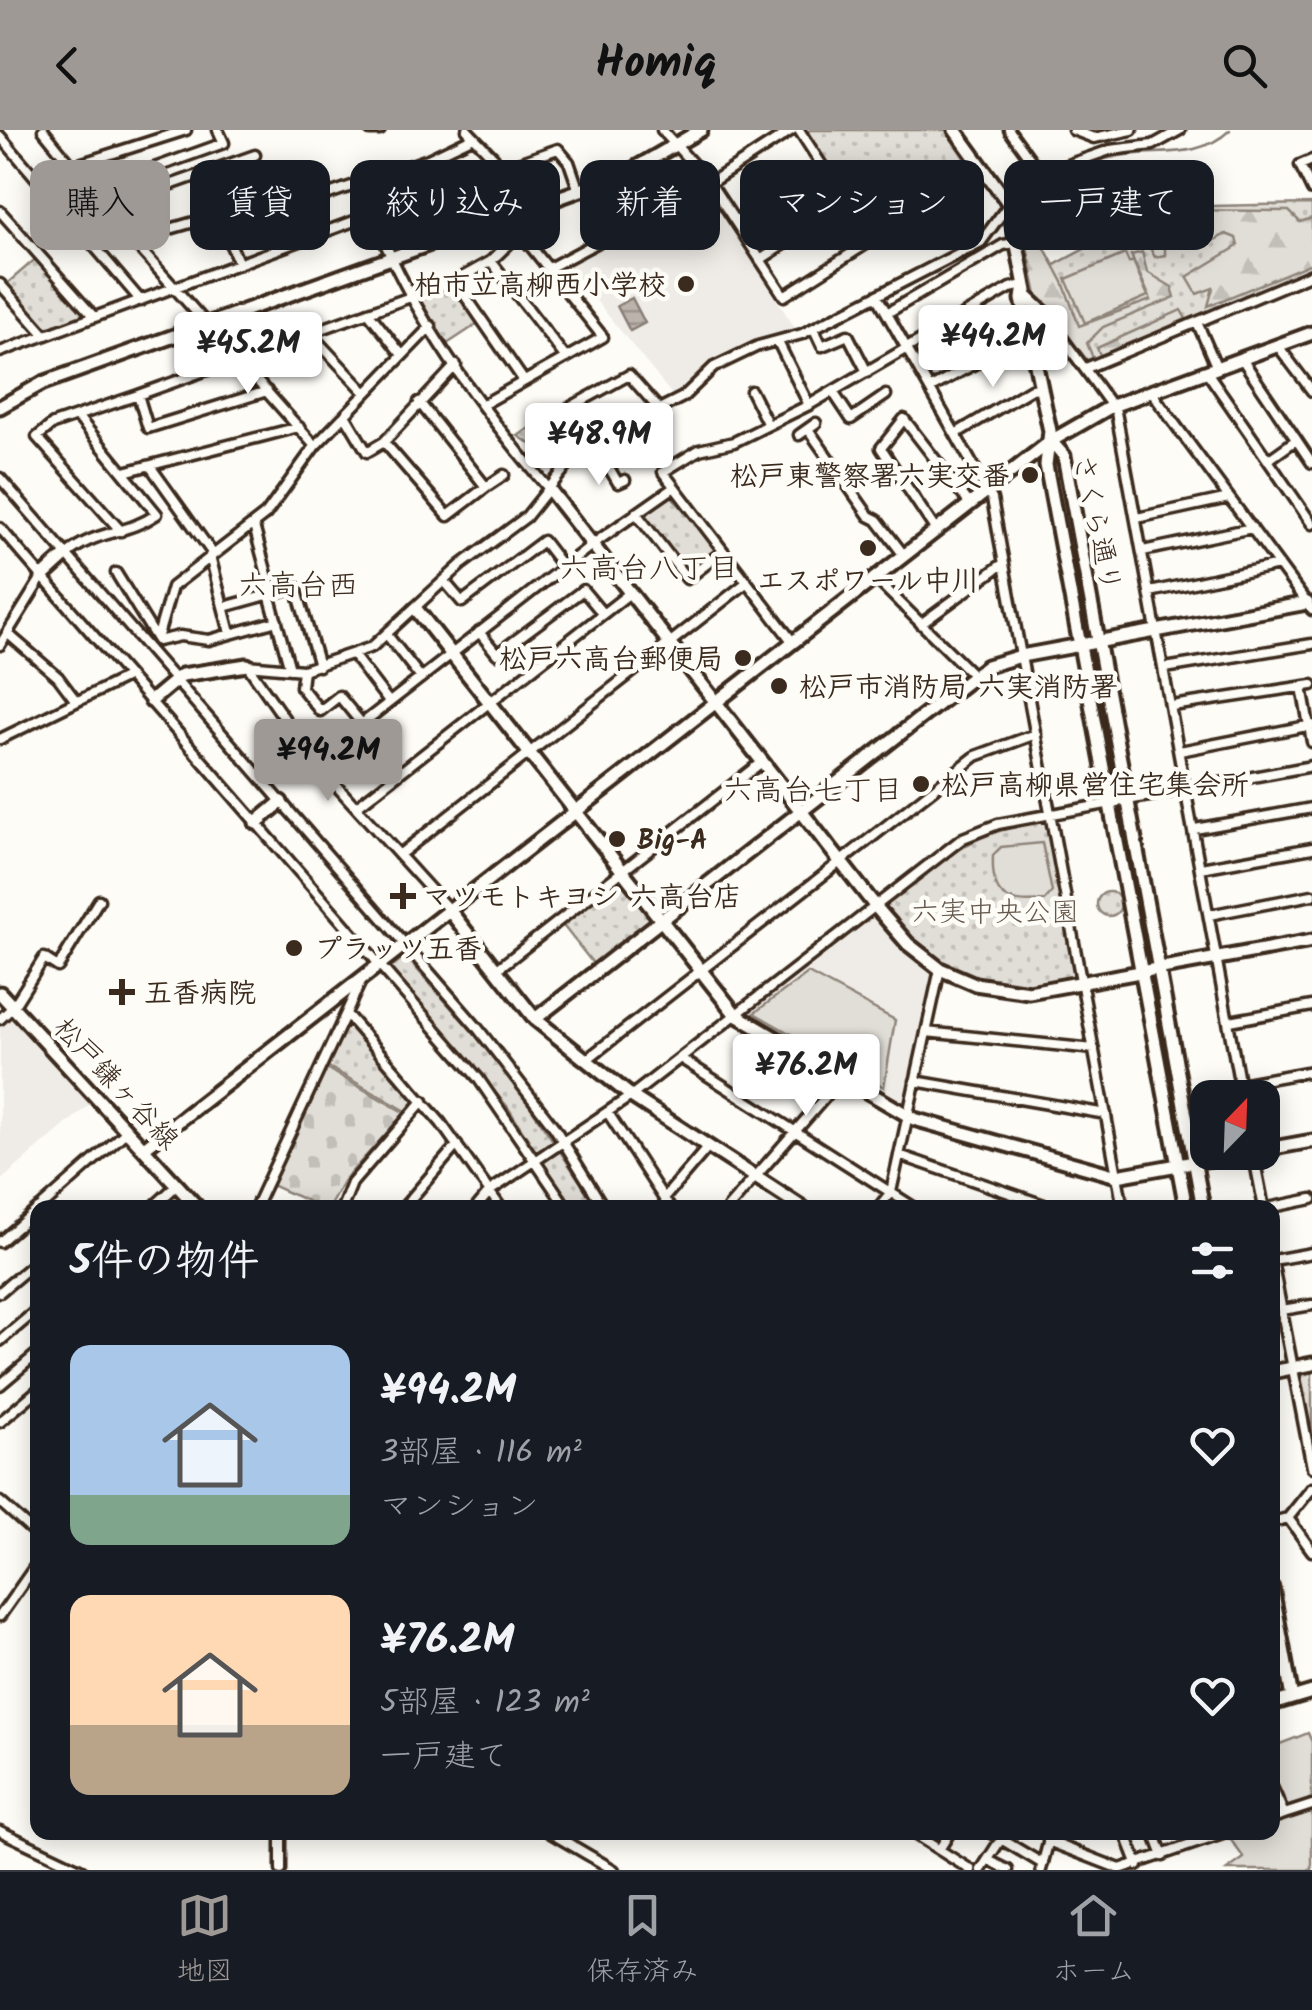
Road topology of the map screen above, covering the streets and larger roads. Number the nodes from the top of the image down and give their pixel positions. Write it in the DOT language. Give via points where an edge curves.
graph roads {
  1 [pos="7,130"];
  2 [pos="43,130"];
  3 [pos="186,130"];
  4 [pos="218,130"];
  5 [pos="370,130"];
  6 [pos="380,130"];
  7 [pos="662,130"];
  8 [pos="701,130"];
  9 [pos="795,130"];
  10 [pos="955,130"];
  11 [pos="1010,130"];
  12 [pos="1074,130"];
  13 [pos="1132,130"];
  14 [pos="1180,130"];
  15 [pos="1104,133"];
  16 [pos="469,134"];
  17 [pos="0,135"];
  18 [pos="676,146"];
  19 [pos="208,148"];
  20 [pos="254,155"];
  21 [pos="65,160"];
  22 [pos="92,160"];
  23 [pos="213,160"];
  24 [pos="240,160"];
  25 [pos="412,160"];
  26 [pos="495,160"];
  27 [pos="524,160"];
  28 [pos="689,160"];
  29 [pos="818,160"];
  30 [pos="1031,160"];
  31 [pos="1081,160"];
  32 [pos="1312,160"];
  33 [pos="170,162"];
  34 [pos="987,174"];
  35 [pos="984,176"];
  36 [pos="720,178"];
  37 [pos="1312,190"];
  38 [pos="579,191"];
  39 [pos="1004,198"];
  40 [pos="720,199"];
  41 [pos="1004,210"];
  42 [pos="0,211"];
  43 [pos="740,218"];
  44 [pos="735,221"];
  45 [pos="350,223"];
  46 [pos="1004,245"];
  47 [pos="141,250"];
  48 [pos="233,250"];
  49 [pos="386,250"];
  50 [pos="584,250"];
  51 [pos="775,250"];
  52 [pos="857,250"];
  53 [pos="1017,250"];
  54 [pos="390,260"];
  55 [pos="760,260"];
  56 [pos="492,261"];
  57 [pos="239,264"];
  58 [pos="549,268"];
  59 [pos="1312,274"];
  60 [pos="454,282"];
  61 [pos="0,284"];
  62 [pos="176,288"];
  63 [pos="1026,292"];
  64 [pos="412,296"];
  65 [pos="877,296"];
  66 [pos="142,300"];
  67 [pos="368,312"];
  68 [pos="887,313"];
  69 [pos="1038,315"];
  70 [pos="94,317"];
  71 [pos="1197,322"];
  72 [pos="208,324"];
  73 [pos="431,326"];
  74 [pos="814,329"];
  75 [pos="308,331"];
  76 [pos="44,334"];
  77 [pos="1029,334"];
  78 [pos="1312,334"];
  79 [pos="0,338"];
  80 [pos="778,342"];
  81 [pos="1278,346"];
  82 [pos="908,348"];
  83 [pos="4,349"];
  84 [pos="402,356"];
  85 [pos="237,357"];
  86 [pos="566,358"];
  87 [pos="1242,359"];
  88 [pos="456,365"];
  89 [pos="1086,368"];
  90 [pos="1212,370"];
  91 [pos="867,372"];
  92 [pos="524,381"];
  93 [pos="1042,385"];
  94 [pos="931,388"];
  95 [pos="1312,390"];
  96 [pos="267,391"];
  97 [pos="751,391"];
  98 [pos="834,392"];
  99 [pos="366,393"];
  100 [pos="1152,393"];
  101 [pos="138,395"];
  102 [pos="886,395"];
  103 [pos="420,402"];
  104 [pos="482,405"];
  105 [pos="0,406"];
  106 [pos="809,406"];
  107 [pos="1112,406"];
  108 [pos="659,409"];
  109 [pos="345,415"];
  110 [pos="78,416"];
  111 [pos="768,426"];
  112 [pos="299,427"];
  113 [pos="808,429"];
  114 [pos="957,433"];
  115 [pos="1296,440"];
  116 [pos="1051,441"];
  117 [pos="384,442"];
  118 [pos="594,442"];
  119 [pos="315,446"];
  120 [pos="578,452"];
  121 [pos="1268,460"];
  122 [pos="1312,463"];
  123 [pos="150,466"];
  124 [pos="124,472"];
  125 [pos="504,475"];
  126 [pos="0,478"];
  127 [pos="625,480"];
  128 [pos="486,488"];
  129 [pos="673,488"];
  130 [pos="988,488"];
  131 [pos="549,489"];
  132 [pos="1229,498"];
  133 [pos="969,503"];
  134 [pos="636,514"];
  135 [pos="1137,518"];
  136 [pos="1312,524"];
  137 [pos="254,526"];
  138 [pos="0,528"];
  139 [pos="1252,528"];
  140 [pos="934,529"];
  141 [pos="121,531"];
  142 [pos="593,544"];
  143 [pos="1143,551"];
  144 [pos="722,552"];
  145 [pos="903,554"];
  146 [pos="66,555"];
  147 [pos="212,555"];
  148 [pos="1004,563"];
  149 [pos="1279,565"];
  150 [pos="563,567"];
  151 [pos="116,573"];
  152 [pos="42,577"];
  153 [pos="874,577"];
  154 [pos="445,582"];
  155 [pos="746,583"];
  156 [pos="631,592"];
  157 [pos="1150,592"];
  158 [pos="270,594"];
  159 [pos="1310,604"];
  160 [pos="224,607"];
  161 [pos="416,609"];
  162 [pos="603,614"];
  163 [pos="277,621"];
  164 [pos="922,624"];
  165 [pos="1158,630"];
  166 [pos="479,632"];
  167 [pos="230,633"];
  168 [pos="6,634"];
  169 [pos="387,635"];
  170 [pos="157,640"];
  171 [pos="670,641"];
  172 [pos="792,641"];
  173 [pos="1098,642"];
  174 [pos="1081,644"];
  175 [pos="1312,644"];
  176 [pos="0,645"];
  177 [pos="148,648"];
  178 [pos="452,654"];
  179 [pos="352,655"];
  180 [pos="1020,656"];
  181 [pos="248,666"];
  182 [pos="319,666"];
  183 [pos="1165,668"];
  184 [pos="290,669"];
  185 [pos="304,670"];
  186 [pos="973,675"];
  187 [pos="129,676"];
  188 [pos="421,678"];
  189 [pos="175,680"];
  190 [pos="1307,686"];
  191 [pos="76,701"];
  192 [pos="151,701"];
  193 [pos="490,701"];
  194 [pos="716,701"];
  195 [pos="390,702"];
  196 [pos="1172,706"];
  197 [pos="362,724"];
  198 [pos="1310,726"];
  199 [pos="1036,734"];
  200 [pos="0,739"];
  201 [pos="1312,742"];
  202 [pos="1180,751"];
  203 [pos="529,752"];
  204 [pos="763,761"];
  205 [pos="314,762"];
  206 [pos="1312,766"];
  207 [pos="1187,790"];
  208 [pos="1128,801"];
  209 [pos="281,802"];
  210 [pos="1110,804"];
  211 [pos="356,807"];
  212 [pos="1312,808"];
  213 [pos="575,811"];
  214 [pos="802,812"];
  215 [pos="1050,814"];
  216 [pos="256,823"];
  217 [pos="1195,829"];
  218 [pos="1312,848"];
  219 [pos="399,854"];
  220 [pos="841,861"];
  221 [pos="1201,868"];
  222 [pos="622,871"];
  223 [pos="1312,895"];
  224 [pos="100,900"];
  225 [pos="876,906"];
  226 [pos="450,910"];
  227 [pos="1210,915"];
  228 [pos="660,920"];
  229 [pos="1312,942"];
  230 [pos="405,944"];
  231 [pos="1218,959"];
  232 [pos="380,964"];
  233 [pos="940,969"];
  234 [pos="496,970"];
  235 [pos="700,970"];
  236 [pos="1158,970"];
  237 [pos="1140,973"];
  238 [pos="363,977"];
  239 [pos="1082,985"];
  240 [pos="0,993"];
  241 [pos="1312,1006"];
  242 [pos="13,1007"];
  243 [pos="736,1015"];
  244 [pos="348,1016"];
  245 [pos="0,1019"];
  246 [pos="535,1020"];
  247 [pos="1230,1021"];
  248 [pos="926,1032"];
  249 [pos="1094,1049"];
  250 [pos="680,1058"];
  251 [pos="586,1060"];
  252 [pos="1312,1071"];
  253 [pos="841,1079"];
  254 [pos="1239,1080"];
  255 [pos="1262,1080"];
  256 [pos="915,1081"];
  257 [pos="631,1096"];
  258 [pos="423,1101"];
  259 [pos="608,1113"];
  260 [pos="1106,1114"];
  261 [pos="908,1116"];
  262 [pos="127,1130"];
  263 [pos="793,1134"];
  264 [pos="1312,1141"];
  265 [pos="564,1142"];
  266 [pos="1190,1142"];
  267 [pos="457,1145"];
  268 [pos="1280,1147"];
  269 [pos="144,1148"];
  270 [pos="707,1148"];
  271 [pos="899,1155"];
  272 [pos="538,1160"];
  273 [pos="1190,1164"];
  274 [pos="1178,1166"];
  275 [pos="1195,1170"];
  276 [pos="1256,1170"];
  277 [pos="1117,1176"];
  278 [pos="755,1178"];
  279 [pos="177,1184"];
  280 [pos="490,1191"];
  281 [pos="890,1192"];
  282 [pos="665,1197"];
  283 [pos="1312,1199"];
  284 [pos="47,1200"];
  285 [pos="160,1200"];
  286 [pos="191,1200"];
  287 [pos="259,1200"];
  288 [pos="345,1200"];
  289 [pos="410,1200"];
  290 [pos="483,1200"];
  291 [pos="495,1200"];
  292 [pos="562,1200"];
  293 [pos="599,1200"];
  294 [pos="666,1200"];
  295 [pos="735,1200"];
  296 [pos="790,1200"];
  297 [pos="884,1200"];
  298 [pos="902,1200"];
  299 [pos="1030,1200"];
  300 [pos="1121,1200"];
  301 [pos="1184,1200"];
  302 [pos="1201,1200"];
  303 [pos="1264,1200"];
  304 [pos="1280,1205"];
  305 [pos="30,1215"];
  306 [pos="0,1242"];
  307 [pos="1312,1253"];
  308 [pos="1280,1259"];
  309 [pos="30,1267"];
  310 [pos="0,1292"];
  311 [pos="1280,1300"];
  312 [pos="1312,1305"];
  313 [pos="1282,1310"];
  314 [pos="30,1316"];
  315 [pos="0,1341"];
  316 [pos="30,1359"];
  317 [pos="1312,1364"];
  318 [pos="1293,1368"];
  319 [pos="1280,1370"];
  320 [pos="0,1386"];
  321 [pos="30,1397"];
  322 [pos="0,1422"];
  323 [pos="1312,1467"];
  324 [pos="1312,1488"];
  325 [pos="0,1502"];
  326 [pos="1288,1518"];
  327 [pos="1280,1520"];
  328 [pos="30,1529"];
  329 [pos="1312,1551"];
  330 [pos="30,1573"];
  331 [pos="0,1616"];
  332 [pos="1280,1632"];
  333 [pos="1312,1692"];
  334 [pos="1292,1698"];
  335 [pos="1280,1700"];
  336 [pos="1280,1805"];
  337 [pos="1312,1805"];
  338 [pos="1284,1814"];
  339 [pos="1280,1815"];
  340 [pos="0,1832"];
  341 [pos="281,1840"];
  342 [pos="562,1840"];
  343 [pos="923,1840"];
  344 [pos="945,1840"];
  345 [pos="1000,1840"];
  346 [pos="1002,1840"];
  347 [pos="1048,1840"];
  348 [pos="1057,1840"];
  349 [pos="1125,1840"];
  350 [pos="1157,1840"];
  351 [pos="1207,1840"];
  352 [pos="939,1850"];
  353 [pos="1162,1856"];
  354 [pos="594,1859"];
  355 [pos="988,1860"];
  356 [pos="1042,1867"];
  357 [pos="1127,1868"];
  358 [pos="82,1870"];
  359 [pos="281,1870"];
  360 [pos="588,1870"];
  361 [pos="614,1870"];
  362 [pos="971,1870"];
  363 [pos="981,1870"];
  364 [pos="1008,1870"];
  1 -- 17 [label="street"];
  2 -- 21 [label="street"];
  3 -- 22 [label="street"];
  4 -- 19 [label="street" via="224,142"];
  5 -- 6 [label="street"];
  7 -- 18 [label="street"];
  8 -- 18 [label="street"];
  9 -- 29 [label="street"];
  9 -- 36 [label="street"];
  10 -- 34 [label="street"];
  11 -- 30 [label="street"];
  12 -- 15 [label="street" via="1094,138"];
  13 -- 15 [label="street"];
  14 -- 31 [label="street" via="1153,145"];
  16 -- 25 [label="street"];
  16 -- 26 [label="street"];
  17 -- 66 [label="street"];
  18 -- 28 [label="street"];
  18 -- 38 [label="street"];
  19 -- 23 [label="street"];
  19 -- 33 [label="street"];
  20 -- 24 [label="street"];
  27 -- 38 [label="street" via="558,148"];
  32 -- 37 [label="street" via="1300,165"];
  34 -- 35 [label="street"];
  34 -- 39 [label="street"];
  38 -- 54 [label="street"];
  40 -- 44 [label="street"];
  41 -- 65 [label="street" via="982,242"];
  42 -- 70 [label="street"];
  43 -- 44 [label="street"];
  44 -- 55 [label="street"];
  45 -- 57 [label="street"];
  46 -- 68 [label="street"];
  47 -- 62 [label="street"];
  48 -- 57 [label="street"];
  49 -- 54 [label="street"];
  50 -- 58 [label="street"];
  51 -- 55 [label="street"];
  52 -- 55 [label="street" via="787,296"];
  53 -- 63 [label="street"];
  54 -- 64 [label="street"];
  54 -- 72 [label="street"];
  56 -- 58 [label="street" via="520,233"];
  56 -- 60 [label="street"];
  56 -- 86 [label="street"];
  57 -- 62 [label="street"];
  58 -- 86 [label="street" via="604,337"];
  59 -- 71 [label="street"];
  60 -- 64 [label="street"];
  60 -- 92 [label="street"];
  61 -- 76 [label="street"];
  62 -- 66 [label="street"];
  62 -- 72 [label="street"];
  63 -- 69 [label="street"];
  63 -- 77 [label="street"];
  63 -- 82 [label="street" via="1010,288"];
  64 -- 67 [label="street"];
  64 -- 73 [label="street"];
  65 -- 68 [label="street"];
  65 -- 74 [label="street"];
  66 -- 70 [label="street"];
  67 -- 75 [label="street"];
  67 -- 84 [label="street"];
  68 -- 82 [label="street"];
  69 -- 89 [label="street"];
  69 -- 93 [label="street"];
  70 -- 76 [label="street"];
  71 -- 89 [label="street"];
  71 -- 90 [label="street"];
  72 -- 85 [label="street"];
  72 -- 105 [label="street" via="42,383"];
  73 -- 84 [label="street"];
  73 -- 88 [label="street"];
  74 -- 80 [label="street"];
  74 -- 91 [label="street" via="822,346 848,335"];
  75 -- 85 [label="street"];
  75 -- 99 [label="street"];
  76 -- 83 [label="street"];
  77 -- 93 [label="street"];
  77 -- 94 [label="street"];
  78 -- 81 [label="street"];
  79 -- 83 [label="street"];
  80 -- 106 [label="street"];
  80 -- 108 [label="street" via="714,367 684,397"];
  81 -- 87 [label="street"];
  81 -- 95 [label="street"];
  82 -- 91 [label="street"];
  82 -- 94 [label="street"];
  84 -- 99 [label="street"];
  85 -- 96 [label="street"];
  85 -- 101 [label="street"];
  86 -- 92 [label="street"];
  87 -- 90 [label="street"];
  87 -- 115 [label="street"];
  88 -- 103 [label="street"];
  88 -- 104 [label="street"];
  89 -- 107 [label="street"];
  90 -- 100 [label="street"];
  90 -- 121 [label="street"];
  91 -- 98 [label="street"];
  92 -- 104 [label="street"];
  93 -- 114 [label="street"];
  93 -- 116 [label="street"];
  94 -- 114 [label="street"];
  96 -- 101 [label="street" via="148,428"];
  96 -- 112 [label="street"];
  97 -- 111 [label="street"];
  98 -- 102 [label="street" via="851,418"];
  98 -- 106 [label="street"];
  99 -- 109 [label="street"];
  100 -- 107 [label="street"];
  100 -- 132 [label="street"];
  101 -- 110 [label="street"];
  103 -- 117 [label="street"];
  103 -- 128 [label="street"];
  104 -- 131 [label="street"];
  106 -- 111 [label="street"];
  107 -- 116 [label="street"];
  107 -- 135 [label="street"];
  108 -- 118 [label="street"];
  108 -- 120 [label="street" via="629,375 547,420"];
  109 -- 117 [label="street" via="367,452"];
  109 -- 119 [label="street"];
  110 -- 124 [label="street"];
  110 -- 141 [label="street" via="37,438"];
  111 -- 129 [label="street" via="699,450 663,472"];
  112 -- 119 [label="street"];
  112 -- 123 [label="street"];
  113 -- 145 [label="street"];
  114 -- 130 [label="street"];
  115 -- 121 [label="street"];
  115 -- 122 [label="street"];
  116 -- 130 [label="street"];
  116 -- 173 [label="street, さくら通り" via="1064,456"];
  116 -- 174 [label="street, さくら通り" via="1046,465"];
  117 -- 128 [label="street" via="448,516"];
  118 -- 120 [label="street"];
  118 -- 127 [label="street" via="618,484"];
  119 -- 137 [label="street"];
  120 -- 131 [label="street"];
  121 -- 136 [label="street"];
  123 -- 124 [label="street"];
  123 -- 147 [label="street"];
  124 -- 141 [label="street" via="157,514"];
  125 -- 128 [label="street"];
  126 -- 146 [label="street"];
  129 -- 134 [label="street"];
  129 -- 144 [label="street"];
  130 -- 133 [label="street"];
  130 -- 148 [label="street"];
  131 -- 142 [label="street"];
  131 -- 154 [label="street" via="526,517"];
  132 -- 135 [label="street"];
  132 -- 139 [label="street"];
  133 -- 140 [label="street"];
  133 -- 140 [label="street" via="904,419 881,448"];
  134 -- 142 [label="street"];
  134 -- 144 [label="street" via="688,579"];
  135 -- 143 [label="street"];
  137 -- 147 [label="street"];
  137 -- 158 [label="street"];
  138 -- 152 [label="street"];
  139 -- 143 [label="street"];
  139 -- 149 [label="street"];
  140 -- 145 [label="street"];
  141 -- 146 [label="street" via="86,538"];
  142 -- 150 [label="street"];
  142 -- 156 [label="street"];
  143 -- 157 [label="street"];
  144 -- 155 [label="street"];
  145 -- 153 [label="street"];
  146 -- 152 [label="street"];
  146 -- 177 [label="street"];
  147 -- 160 [label="street"];
  147 -- 170 [label="street" via="172,587"];
  148 -- 164 [label="street"];
  148 -- 180 [label="street"];
  149 -- 157 [label="street"];
  149 -- 159 [label="street"];
  150 -- 154 [label="street" via="544,541 462,602"];
  150 -- 166 [label="street"];
  151 -- 170 [label="street"];
  152 -- 168 [label="street"];
  152 -- 187 [label="street"];
  153 -- 164 [label="street"];
  153 -- 172 [label="street"];
  154 -- 161 [label="street"];
  155 -- 171 [label="street"];
  155 -- 172 [label="street"];
  156 -- 162 [label="street"];
  156 -- 171 [label="street"];
  157 -- 165 [label="street"];
  158 -- 160 [label="street"];
  158 -- 163 [label="street"];
  158 -- 182 [label="street" via="296,588"];
  159 -- 165 [label="street"];
  160 -- 167 [label="street"];
  161 -- 169 [label="street"];
  161 -- 178 [label="street"];
  162 -- 166 [label="street" via="583,590 497,654"];
  162 -- 193 [label="street"];
  163 -- 167 [label="street"];
  163 -- 184 [label="street"];
  164 -- 186 [label="street"];
  165 -- 173 [label="street"];
  165 -- 183 [label="street"];
  166 -- 178 [label="street"];
  167 -- 170 [label="street"];
  168 -- 176 [label="street"];
  168 -- 191 [label="street"];
  169 -- 179 [label="street"];
  169 -- 188 [label="street"];
  170 -- 177 [label="street"];
  171 -- 194 [label="street"];
  171 -- 203 [label="street"];
  172 -- 194 [label="street"];
  173 -- 174 [label="street"];
  173 -- 208 [label="street, さくら通り"];
  174 -- 180 [label="street"];
  174 -- 210 [label="street, さくら通り"];
  175 -- 183 [label="street"];
  177 -- 189 [label="street"];
  178 -- 188 [label="street"];
  178 -- 193 [label="street"];
  179 -- 182 [label="street"];
  179 -- 195 [label="street"];
  180 -- 186 [label="street"];
  180 -- 199 [label="street"];
  181 -- 184 [label="street"];
  181 -- 189 [label="street"];
  181 -- 205 [label="street"];
  182 -- 185 [label="street"];
  183 -- 196 [label="street"];
  184 -- 185 [label="street"];
  185 -- 197 [label="street" via="301,687 320,711 339,696"];
  186 -- 214 [label="street"];
  187 -- 191 [label="street"];
  187 -- 192 [label="street"];
  188 -- 195 [label="street"];
  189 -- 192 [label="street"];
  189 -- 209 [label="street"];
  190 -- 196 [label="street"];
  190 -- 198 [label="street"];
  191 -- 200 [label="street"];
  192 -- 216 [label="street"];
  193 -- 203 [label="street"];
  193 -- 211 [label="street"];
  194 -- 204 [label="street"];
  194 -- 213 [label="street"];
  195 -- 197 [label="street"];
  196 -- 202 [label="street"];
  197 -- 205 [label="street"];
  198 -- 201 [label="street"];
  198 -- 202 [label="street"];
  199 -- 215 [label="street"];
  199 -- 220 [label="street" via="976,756"];
  202 -- 207 [label="street"];
  203 -- 213 [label="street"];
  203 -- 219 [label="street"];
  204 -- 214 [label="street"];
  204 -- 222 [label="street"];
  205 -- 211 [label="street"];
  206 -- 207 [label="street"];
  207 -- 208 [label="street"];
  207 -- 217 [label="street"];
  208 -- 210 [label="street"];
  208 -- 236 [label="street, さくら通り"];
  209 -- 216 [label="street"];
  209 -- 230 [label="street"];
  210 -- 215 [label="street"];
  210 -- 237 [label="street, さくら通り"];
  211 -- 219 [label="street"];
  212 -- 217 [label="street"];
  213 -- 222 [label="street"];
  213 -- 226 [label="street"];
  214 -- 220 [label="street"];
  214 -- 228 [label="street"];
  215 -- 225 [label="street" via="963,838"];
  215 -- 239 [label="street"];
  216 -- 232 [label="street"];
  217 -- 221 [label="street"];
  218 -- 221 [label="street"];
  219 -- 226 [label="street"];
  220 -- 225 [label="street"];
  220 -- 235 [label="street"];
  221 -- 227 [label="street"];
  222 -- 228 [label="street"];
  222 -- 234 [label="street"];
  223 -- 227 [label="street"];
  224 -- 242 [label="street" via="58,967 44,958"];
  225 -- 233 [label="street"];
  225 -- 243 [label="street"];
  226 -- 230 [label="street"];
  226 -- 234 [label="street"];
  227 -- 231 [label="street"];
  228 -- 235 [label="street"];
  228 -- 246 [label="street"];
  229 -- 231 [label="street"];
  230 -- 232 [label="street"];
  230 -- 265 [label="street"];
  231 -- 236 [label="street"];
  231 -- 247 [label="street"];
  232 -- 238 [label="street"];
  232 -- 272 [label="street"];
  233 -- 239 [label="street" via="1001,990"];
  233 -- 248 [label="street"];
  234 -- 246 [label="street"];
  235 -- 243 [label="street"];
  235 -- 251 [label="street"];
  236 -- 237 [label="street"];
  236 -- 266 [label="street, さくら通り"];
  237 -- 239 [label="street"];
  237 -- 274 [label="street, さくら通り"];
  238 -- 244 [label="street"];
  238 -- 269 [label="street"];
  239 -- 249 [label="street"];
  240 -- 242 [label="street, 松戸鎌ヶ谷線"];
  241 -- 247 [label="street"];
  242 -- 245 [label="street"];
  242 -- 262 [label="street, 松戸鎌ヶ谷線"];
  243 -- 250 [label="street"];
  243 -- 253 [label="street"];
  244 -- 258 [label="street"];
  244 -- 287 [label="street"];
  246 -- 251 [label="street"];
  247 -- 254 [label="street"];
  248 -- 249 [label="street"];
  248 -- 256 [label="street"];
  249 -- 260 [label="street"];
  250 -- 257 [label="street"];
  250 -- 263 [label="street"];
  251 -- 257 [label="street"];
  252 -- 255 [label="street"];
  253 -- 261 [label="street"];
  253 -- 263 [label="street"];
  256 -- 260 [label="street"];
  256 -- 261 [label="street"];
  257 -- 259 [label="street"];
  257 -- 270 [label="street"];
  258 -- 267 [label="street"];
  258 -- 288 [label="street" via="352,1183"];
  259 -- 265 [label="street"];
  259 -- 282 [label="street"];
  260 -- 277 [label="street"];
  261 -- 271 [label="street"];
  261 -- 277 [label="street"];
  262 -- 269 [label="street, 松戸鎌ヶ谷線"];
  262 -- 284 [label="street"];
  263 -- 278 [label="street"];
  263 -- 281 [label="street"];
  264 -- 268 [label="street"];
  265 -- 272 [label="street"];
  265 -- 293 [label="street"];
  267 -- 280 [label="street"];
  267 -- 289 [label="street"];
  269 -- 279 [label="street, 松戸鎌ヶ谷線"];
  270 -- 278 [label="street"];
  270 -- 282 [label="street"];
  271 -- 281 [label="street"];
  271 -- 299 [label="street"];
  272 -- 280 [label="street"];
  272 -- 292 [label="street"];
  273 -- 274 [label="street"];
  274 -- 277 [label="street"];
  274 -- 301 [label="street, さくら通り"];
  275 -- 302 [label="street, さくら通り"];
  276 -- 303 [label="street"];
  277 -- 300 [label="street"];
  278 -- 295 [label="street"];
  278 -- 296 [label="street"];
  279 -- 285 [label="street"];
  279 -- 286 [label="street, 松戸鎌ヶ谷線"];
  280 -- 290 [label="street"];
  280 -- 291 [label="street"];
  281 -- 297 [label="street"];
  281 -- 298 [label="street"];
  282 -- 294 [label="street"];
  283 -- 304 [label="street"];
  305 -- 306 [label="street"];
  307 -- 308 [label="street"];
  309 -- 310 [label="street"];
  311 -- 313 [label="street"];
  312 -- 313 [label="street"];
  313 -- 318 [label="street"];
  314 -- 315 [label="street"];
  316 -- 320 [label="street"];
  317 -- 318 [label="street"];
  318 -- 319 [label="street"];
  318 -- 323 [label="street"];
  321 -- 322 [label="street"];
  324 -- 326 [label="street"];
  325 -- 328 [label="street"];
  326 -- 327 [label="street"];
  326 -- 329 [label="street"];
  330 -- 331 [label="street"];
  332 -- 334 [label="street"];
  333 -- 334 [label="street"];
  334 -- 335 [label="street"];
  336 -- 338 [label="street"];
  337 -- 338 [label="street"];
  338 -- 339 [label="street"];
  340 -- 358 [label="street"];
  341 -- 359 [label="street"];
  342 -- 354 [label="street"];
  343 -- 352 [label="street"];
  344 -- 352 [label="street"];
  345 -- 355 [label="street"];
  346 -- 356 [label="street"];
  347 -- 356 [label="street"];
  348 -- 357 [label="street"];
  349 -- 357 [label="street"];
  350 -- 353 [label="street"];
  351 -- 353 [label="street"];
  352 -- 362 [label="street"];
  353 -- 357 [label="street"];
  354 -- 360 [label="street"];
  354 -- 361 [label="street"];
  355 -- 363 [label="street"];
  355 -- 364 [label="street"];
}
